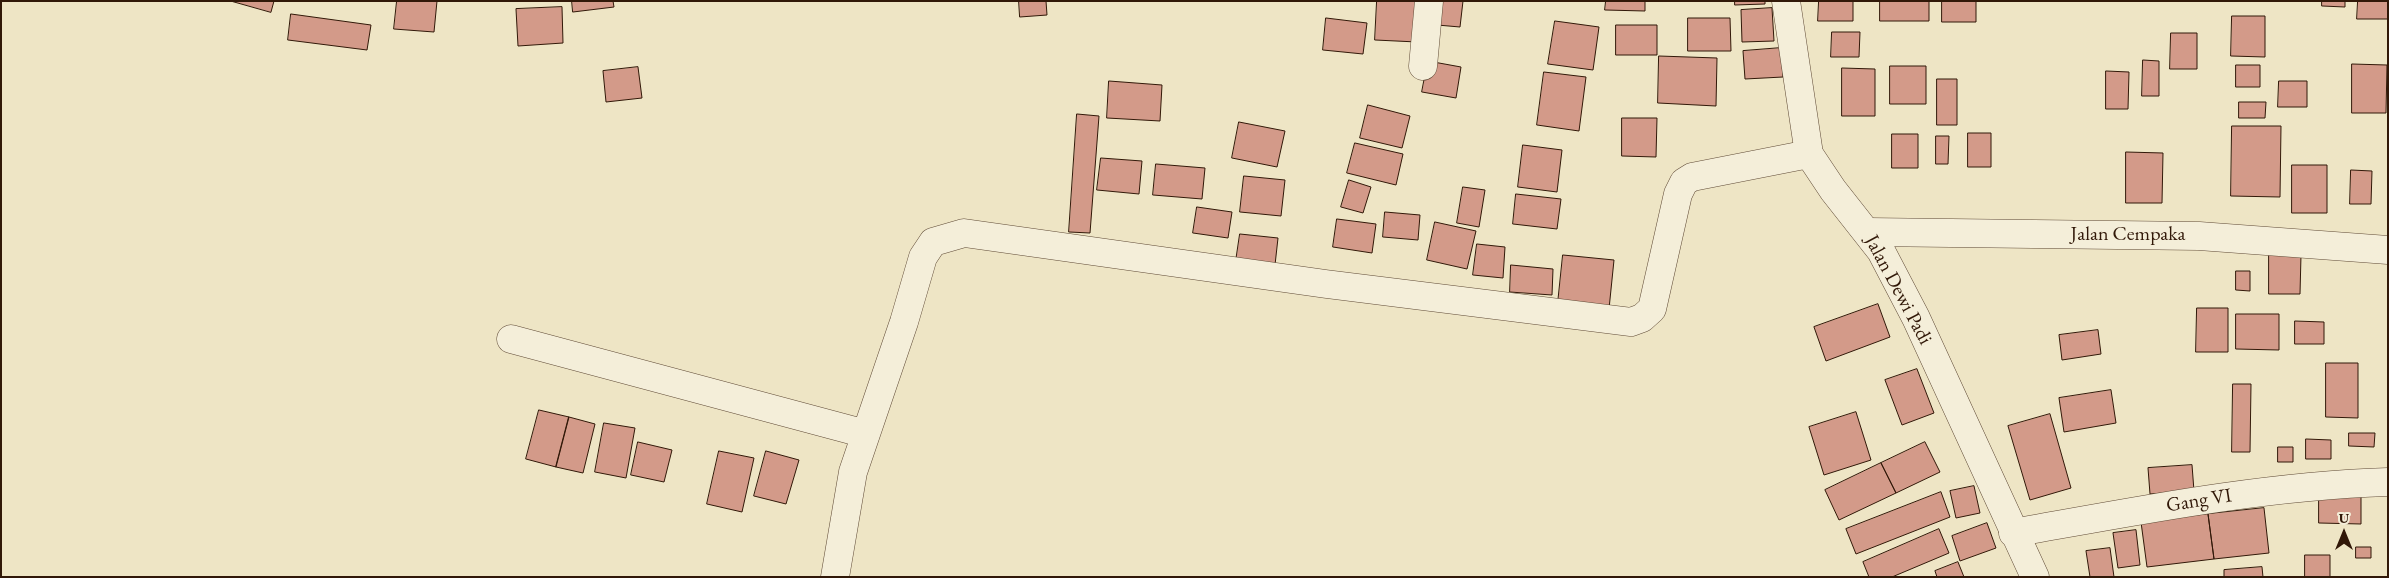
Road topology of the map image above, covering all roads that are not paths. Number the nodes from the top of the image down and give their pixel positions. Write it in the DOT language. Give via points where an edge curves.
graph roads {
  1 [pos="1429,1"];
  2 [pos="1786,1"];
  3 [pos="1423,66"];
  4 [pos="1809,154"];
  5 [pos="1868,232"];
  6 [pos="2388,250"];
  7 [pos="511,339"];
  8 [pos="866,434"];
  9 [pos="2388,482"];
  10 [pos="2013,533"];
  11 [pos="835,577"];
  12 [pos="2035,577"];
  1 -- 3 [label="street"];
  2 -- 4 [label="street, Jalan Dewi Padi"];
  4 -- 5 [label="street, Jalan Dewi Padi" via="1833,190"];
  4 -- 8 [label="street" via="1692,177 1684,182 1678,194 1652,309 1631,322 1326,284 964,233 941,239 933,242 923,257"];
  5 -- 6 [label="street, Jalan Cempaka" via="2200,236"];
  5 -- 10 [label="street, Jalan Dewi Padi" via="1916,318"];
  7 -- 8 [label="street"];
  8 -- 11 [label="street" via="853,472"];
  9 -- 10 [label="street, Gang VI" via="2232,494"];
  10 -- 12 [label="street, Jalan Dewi Padi"];
}
